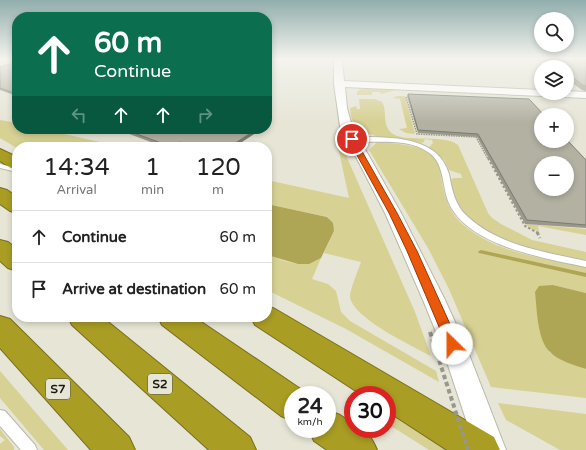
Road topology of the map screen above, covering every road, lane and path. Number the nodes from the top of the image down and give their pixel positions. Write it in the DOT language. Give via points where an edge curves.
graph roads {
  1 [pos="339,80"];
  2 [pos="339,84"];
  3 [pos="534,93"];
  4 [pos="574,94"];
  5 [pos="586,95"];
  6 [pos="406,96"];
  7 [pos="352,139"];
  8 [pos="0,154"];
  9 [pos="12,161"];
  10 [pos="0,166"];
  11 [pos="12,169"];
  12 [pos="0,195"];
  13 [pos="12,203"];
  14 [pos="540,238"];
  15 [pos="0,248"];
  16 [pos="12,258"];
  17 [pos="586,264"];
  18 [pos="272,321"];
  19 [pos="88,322"];
  20 [pos="179,322"];
  21 [pos="0,328"];
  22 [pos="430,332"];
  23 [pos="284,398"];
  24 [pos="0,416"];
  25 [pos="336,434"];
  26 [pos="30,450"];
  27 [pos="116,450"];
  28 [pos="237,450"];
  29 [pos="358,450"];
  30 [pos="468,450"];
  31 [pos="481,450"];
  32 [pos="491,450"];
  1 -- 2 [label="street"];
  2 -- 3 [label="street"];
  2 -- 7 [label="street" via="344,121"];
  4 -- 5 [label="street"];
  6 -- 14 [label="path" via="417,134 476,137 524,226 538,232"];
  7 -- 17 [label="lane" via="397,140 424,148 442,164 448,193 455,208 474,227 522,250"];
  7 -- 32 [label="street" via="393,213 434,300"];
  8 -- 9 [label="highway"];
  10 -- 11 [label="lane"];
  12 -- 13 [label="highway"];
  15 -- 16 [label="highway"];
  18 -- 31 [label="highway"];
  19 -- 28 [label="highway, S2"];
  20 -- 23 [label="highway"];
  21 -- 27 [label="highway, S7"];
  22 -- 30 [label="path, bridge"];
  24 -- 26 [label="lane"];
  25 -- 29 [label="highway"];
}
